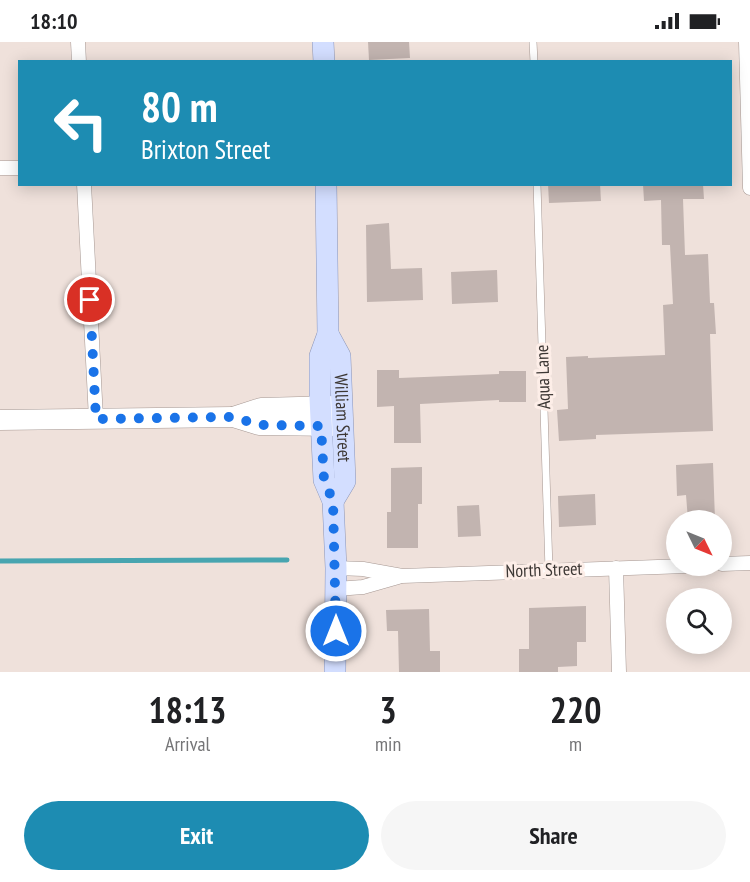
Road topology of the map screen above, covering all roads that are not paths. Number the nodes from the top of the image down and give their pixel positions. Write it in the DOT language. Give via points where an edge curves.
graph roads {
  1 [pos="78,42"];
  2 [pos="323,42"];
  3 [pos="533,42"];
  4 [pos="746,42"];
  5 [pos="79,60"];
  6 [pos="324,60"];
  7 [pos="534,60"];
  8 [pos="0,168"];
  9 [pos="18,168"];
  10 [pos="84,186"];
  11 [pos="326,186"];
  12 [pos="537,186"];
  13 [pos="750,188"];
  14 [pos="331,416"];
  15 [pos="96,419"];
  16 [pos="0,420"];
  17 [pos="750,563"];
  18 [pos="732,564"];
  19 [pos="666,567"];
  20 [pos="616,568"];
  21 [pos="549,570"];
  22 [pos="402,576"];
  23 [pos="336,579"];
  24 [pos="336,672"];
  25 [pos="620,672"];
  1 -- 5 [label="street"];
  2 -- 6 [label="main road"];
  3 -- 7 [label="lane"];
  4 -- 13 [label="street"];
  8 -- 9 [label="street"];
  10 -- 15 [label="street"];
  11 -- 14 [label="main road, William Street" via="328,334 320,357"];
  12 -- 21 [label="lane, Aqua Lane"];
  14 -- 15 [label="main road" via="260,425 233,417"];
  14 -- 23 [label="main road, William Street" via="345,481 333,501"];
  15 -- 16 [label="main road"];
  17 -- 18 [label="street"];
  19 -- 20 [label="street, North Street"];
  20 -- 21 [label="street, North Street"];
  20 -- 25 [label="street"];
  21 -- 22 [label="street, North Street"];
  22 -- 23 [label="street, North Street" via="363,587"];
  22 -- 23 [label="street, North Street" via="363,568"];
  23 -- 24 [label="main road, William Street"];
}
